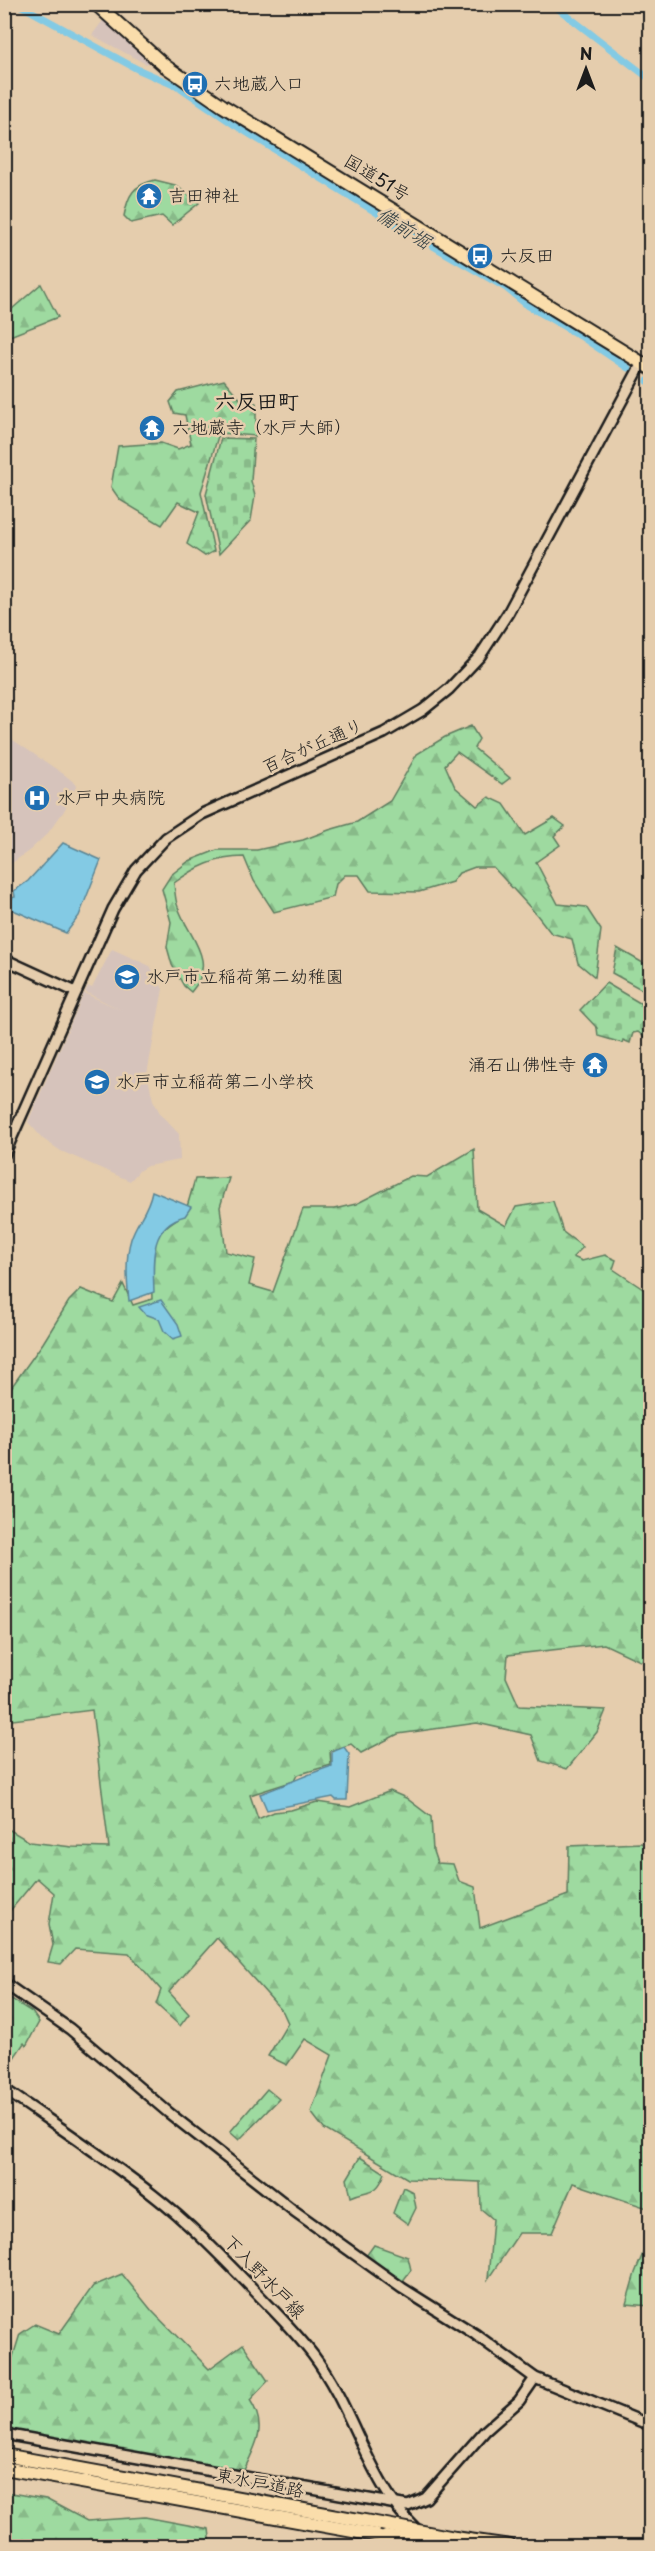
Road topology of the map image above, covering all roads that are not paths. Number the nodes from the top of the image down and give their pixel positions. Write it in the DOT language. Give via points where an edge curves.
graph roads {
  1 [pos="96,4"];
  2 [pos="646,365"];
  3 [pos="4,959"];
  4 [pos="76,992"];
  5 [pos="4,1155"];
  6 [pos="4,1983"];
  7 [pos="4,2089"];
  8 [pos="535,2378"];
  9 [pos="651,2425"];
  10 [pos="4,2434"];
  11 [pos="4,2455"];
  12 [pos="4,2468"];
  13 [pos="393,2505"];
  14 [pos="434,2547"];
  15 [pos="443,2547"];
  16 [pos="510,2547"];
  1 -- 2 [label="highway, 国道51号" via="165,66 223,106"];
  2 -- 4 [label="street, 百合が丘通り" via="508,613 471,666 445,693 398,725 215,807 166,838 127,883"];
  3 -- 4 [label="street"];
  4 -- 5 [label="street, 百合が丘通り"];
  6 -- 8 [label="street" via="44,2008 169,2113 324,2234 411,2295 476,2334"];
  7 -- 13 [label="street, 下入野水戸線" via="177,2214 290,2327 332,2383"];
  8 -- 9 [label="street"];
  8 -- 13 [label="street" via="519,2401 485,2431 426,2498 413,2505"];
  10 -- 13 [label="street"];
  11 -- 16 [label="highway, 東水戸道路, bridge"];
  12 -- 15 [label="highway, 東水戸道路, bridge"];
  13 -- 14 [label="street, 下入野水戸線"];
}
